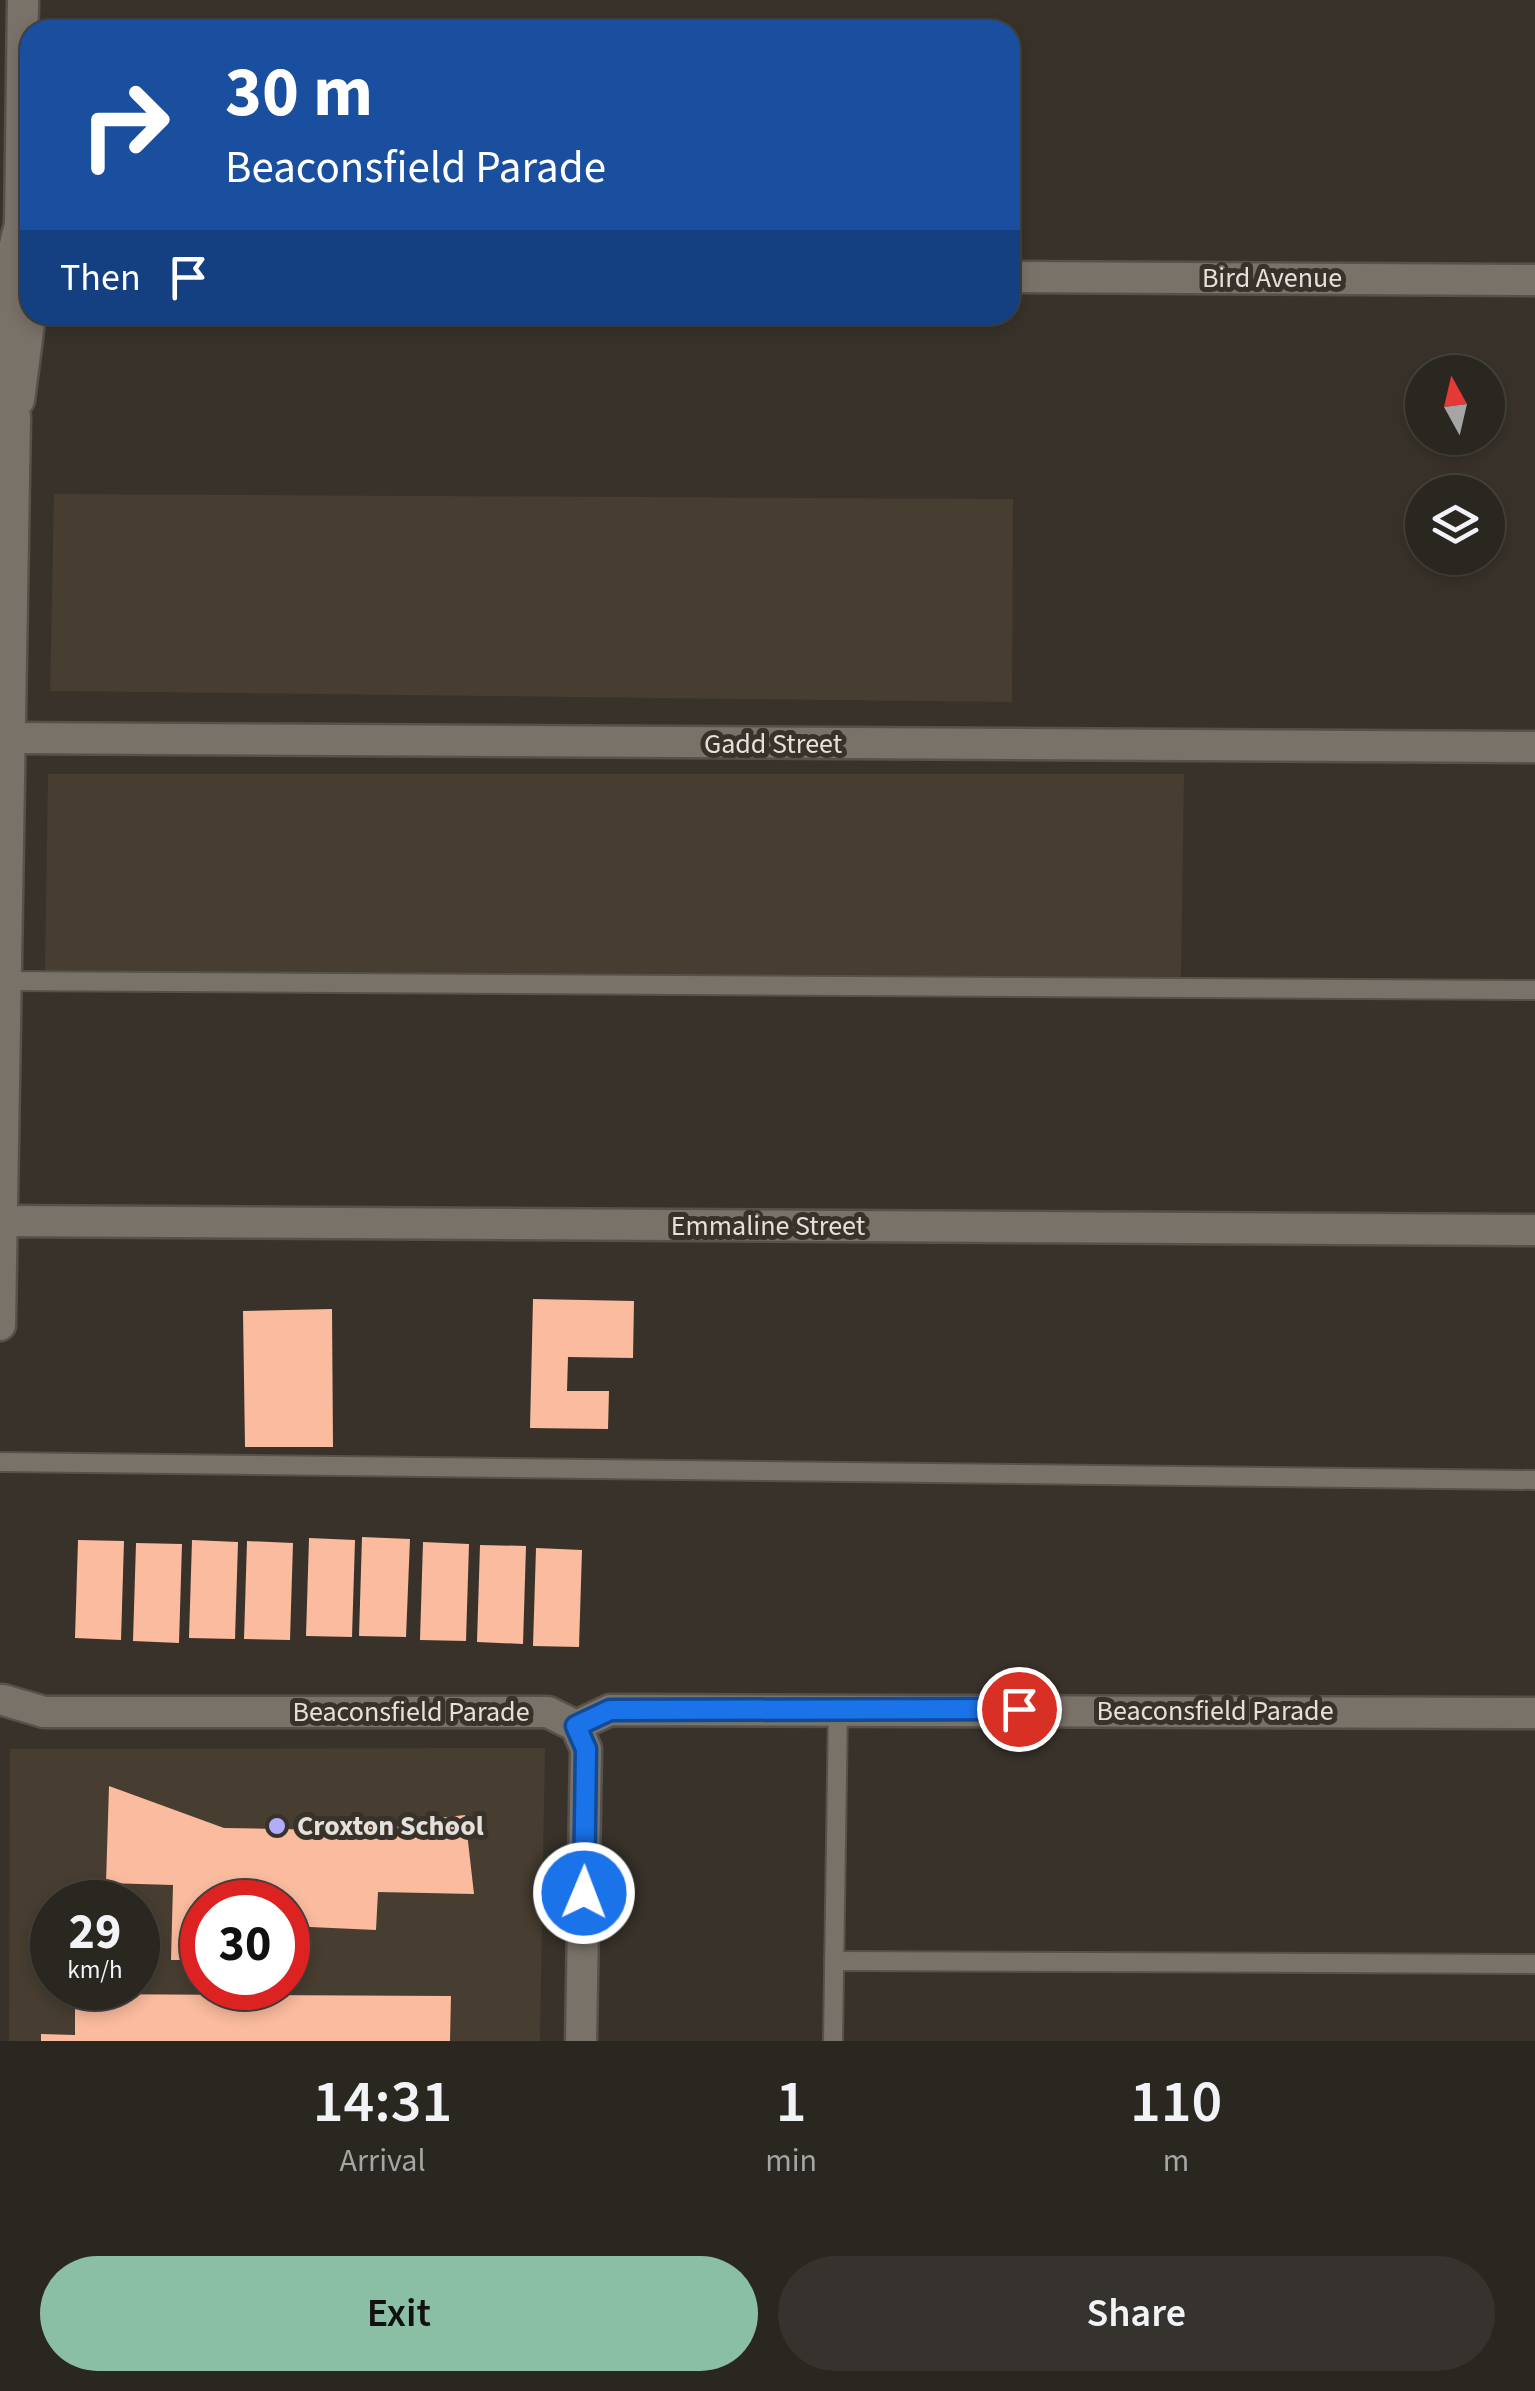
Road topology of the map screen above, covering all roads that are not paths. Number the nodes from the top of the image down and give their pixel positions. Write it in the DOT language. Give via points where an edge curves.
graph roads {
  1 [pos="20,64"];
  2 [pos="10,225"];
  3 [pos="20,262"];
  4 [pos="1020,277"];
  5 [pos="1535,280"];
  6 [pos="20,292"];
  7 [pos="30,325"];
  8 [pos="15,418"];
  9 [pos="10,738"];
  10 [pos="1535,747"];
  11 [pos="5,981"];
  12 [pos="1535,990"];
  13 [pos="1,1210"];
  14 [pos="1535,1230"];
  15 [pos="0,1326"];
  16 [pos="0,1462"];
  17 [pos="1535,1480"];
  18 [pos="1,1698"];
  19 [pos="838,1708"];
  20 [pos="1535,1713"];
  21 [pos="576,1726"];
  22 [pos="834,1961"];
  23 [pos="1535,1964"];
  24 [pos="581,2041"];
  25 [pos="833,2041"];
  1 -- 2 [label="street"];
  2 -- 3 [label="street"];
  4 -- 5 [label="street, Bird Avenue"];
  6 -- 8 [label="street" via="4,350"];
  7 -- 8 [label="street"];
  8 -- 9 [label="street"];
  9 -- 10 [label="street, Gadd Street"];
  9 -- 11 [label="street"];
  11 -- 12 [label="lane"];
  11 -- 13 [label="street"];
  13 -- 14 [label="street, Emmaline Street"];
  13 -- 15 [label="street"];
  16 -- 17 [label="lane"];
  18 -- 21 [label="street, Beaconsfield Parade" via="44,1712 548,1712"];
  19 -- 20 [label="street, Beaconsfield Parade"];
  19 -- 21 [label="street, Beaconsfield Parade" via="610,1710"];
  19 -- 22 [label="lane"];
  21 -- 24 [label="street" via="586,1749"];
  22 -- 23 [label="lane"];
  22 -- 25 [label="lane"];
}
